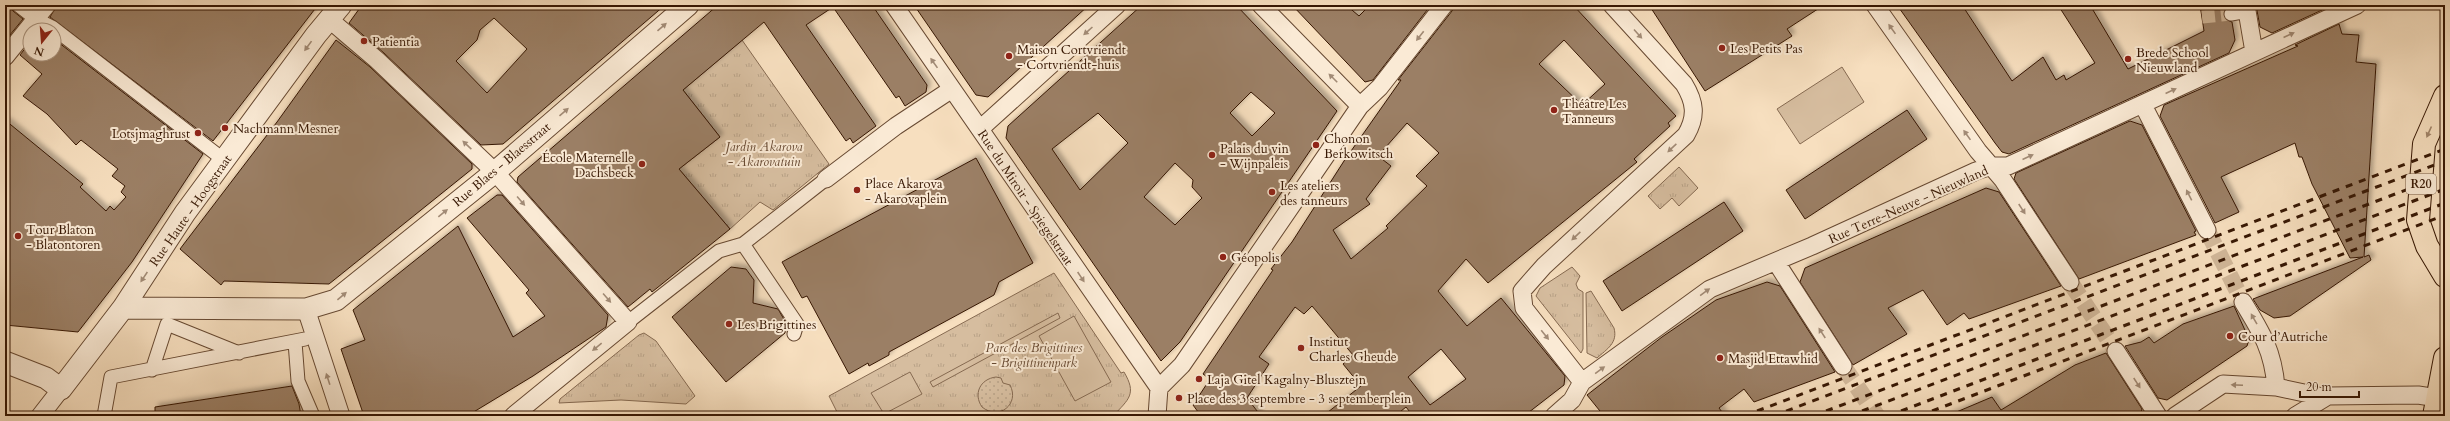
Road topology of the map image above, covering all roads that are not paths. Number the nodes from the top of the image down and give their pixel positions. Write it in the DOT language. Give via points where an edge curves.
graph roads {
  1 [pos="18,5"];
  2 [pos="47,5"];
  3 [pos="688,5"];
  4 [pos="894,5"];
  5 [pos="1117,5"];
  6 [pos="1261,5"];
  7 [pos="1444,5"];
  8 [pos="1612,5"];
  9 [pos="1874,5"];
  10 [pos="2357,5"];
  11 [pos="2242,10"];
  12 [pos="336,12"];
  13 [pos="36,19"];
  14 [pos="2254,52"];
  15 [pos="5,57"];
  16 [pos="952,89"];
  17 [pos="2445,96"];
  18 [pos="2143,104"];
  19 [pos="1360,106"];
  20 [pos="980,130"];
  21 [pos="224,160"];
  22 [pos="1991,166"];
  23 [pos="495,172"];
  24 [pos="826,179"];
  25 [pos="2207,230"];
  26 [pos="743,244"];
  27 [pos="1776,262"];
  28 [pos="2445,276"];
  29 [pos="2070,282"];
  30 [pos="2244,302"];
  31 [pos="123,308"];
  32 [pos="306,309"];
  33 [pos="628,322"];
  34 [pos="794,334"];
  35 [pos="2116,351"];
  36 [pos="239,353"];
  37 [pos="2445,358"];
  38 [pos="5,362"];
  39 [pos="1843,366"];
  40 [pos="152,370"];
  41 [pos="1582,382"];
  42 [pos="2276,387"];
  43 [pos="1159,388"];
  44 [pos="61,390"];
  45 [pos="2323,397"];
  46 [pos="2436,407"];
  47 [pos="40,416"];
  48 [pos="104,416"];
  49 [pos="313,416"];
  50 [pos="341,416"];
  51 [pos="513,416"];
  52 [pos="1157,416"];
  53 [pos="1554,416"];
  54 [pos="2158,416"];
  55 [pos="2175,416"];
  56 [pos="2295,416"];
  1 -- 13 [label="street"];
  2 -- 13 [label="street"];
  23 -- 3 [label="street, Rue Blaes - Blaesstraat, one-way"];
  16 -- 4 [label="street, Rue du Miroir - Spiegelstraat, one-way"];
  5 -- 20 [label="street, one-way"];
  19 -- 6 [label="street, one-way"];
  7 -- 19 [label="street, one-way" via="1380,87"];
  8 -- 41 [label="street, one-way" via="1684,84 1692,96 1694,117 1686,135 1544,266 1522,291 1524,308"];
  22 -- 9 [label="street, one-way"];
  14 -- 10 [label="street, Rue Terre-Neuve - Nieuwland, one-way"];
  11 -- 14 [label="street"];
  12 -- 21 [label="street, Rue Haute - Hoogstraat, one-way"];
  23 -- 12 [label="street, one-way" via="377,60"];
  13 -- 15 [label="street"];
  13 -- 21 [label="street" via="52,27"];
  18 -- 14 [label="street, Rue Terre-Neuve - Nieuwland, one-way"];
  16 -- 20 [label="street, Rue du Miroir - Spiegelstraat"];
  16 -- 24 [label="street" via="896,126"];
  17 -- 28 [label="main road, R20, one-way" via="2424,144 2418,220 2427,246"];
  22 -- 18 [label="street, Rue Terre-Neuve - Nieuwland, one-way" via="2008,166"];
  25 -- 18 [label="street, one-way"];
  19 -- 43 [label="street" via="1182,364"];
  20 -- 43 [label="street, Rue du Miroir - Spiegelstraat, one-way"];
  21 -- 31 [label="street, Rue Haute - Hoogstraat, one-way"];
  22 -- 27 [label="street, Rue Terre-Neuve - Nieuwland"];
  22 -- 29 [label="street, one-way" via="2003,180"];
  32 -- 23 [label="street, Rue Blaes - Blaesstraat, one-way" via="336,300"];
  23 -- 33 [label="street, one-way"];
  24 -- 26 [label="street"];
  26 -- 33 [label="street" via="719,251"];
  26 -- 34 [label="street" via="797,324"];
  39 -- 27 [label="street, one-way"];
  41 -- 27 [label="street, Rue Terre-Neuve - Nieuwland, one-way" via="1710,289"];
  42 -- 30 [label="street, one-way" via="2274,363 2265,339"];
  31 -- 32 [label="street, Rue Blaes - Blaesstraat"];
  31 -- 44 [label="street, Rue Haute - Hoogstraat"];
  50 -- 32 [label="street, one-way"];
  33 -- 51 [label="street, one-way"];
  35 -- 54 [label="street, one-way"];
  36 -- 40 [label="street"];
  36 -- 40 [label="street" via="167,324"];
  36 -- 49 [label="street" via="300,341 298,380"];
  37 -- 46 [label="main road"];
  38 -- 44 [label="street" via="46,378"];
  40 -- 48 [label="street" via="111,378"];
  41 -- 53 [label="street, Rue Terre-Neuve - Nieuwland" via="1572,400"];
  42 -- 45 [label="street"];
  42 -- 55 [label="street, one-way" via="2223,384"];
  43 -- 52 [label="street"];
  44 -- 47 [label="street, Rue Haute - Hoogstraat"];
  45 -- 46 [label="street" via="2418,395"];
  45 -- 56 [label="street"];
}
